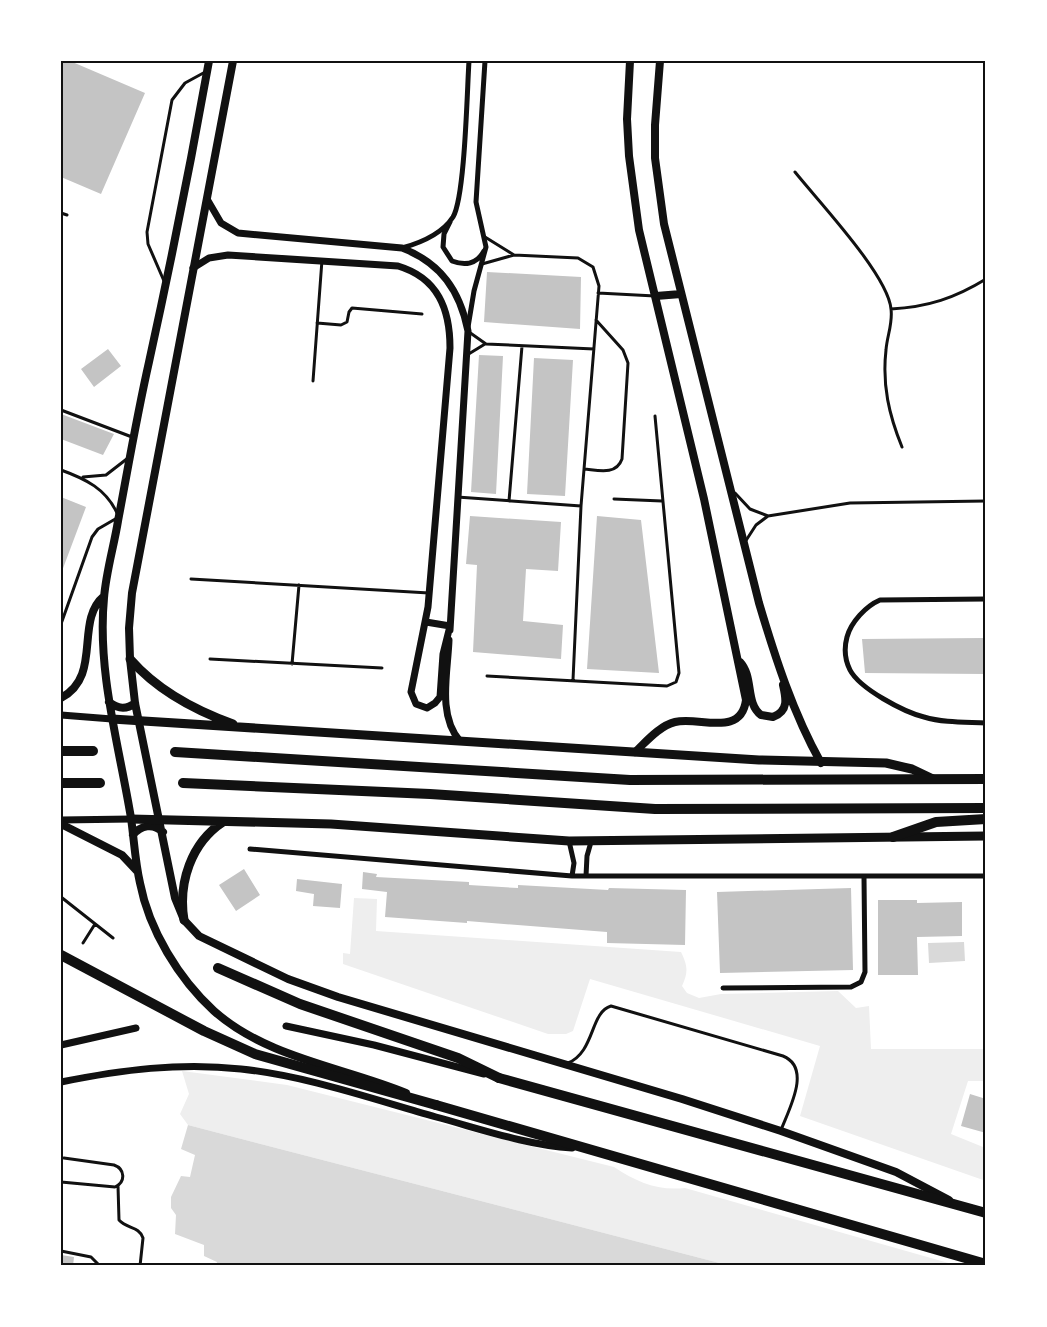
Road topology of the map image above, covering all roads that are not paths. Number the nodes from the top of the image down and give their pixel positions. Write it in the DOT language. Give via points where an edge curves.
graph roads {
  1 [pos="209,61"];
  2 [pos="233,61"];
  3 [pos="469,61"];
  4 [pos="485,61"];
  5 [pos="630,61"];
  6 [pos="660,61"];
  7 [pos="207,70"];
  8 [pos="795,172"];
  9 [pos="207,199"];
  10 [pos="61,212"];
  11 [pos="67,215"];
  12 [pos="452,219"];
  13 [pos="484,237"];
  14 [pos="486,247"];
  15 [pos="402,248"];
  16 [pos="514,255"];
  17 [pos="322,260"];
  18 [pos="482,264"];
  19 [pos="193,268"];
  20 [pos="986,279"];
  21 [pos="166,284"];
  22 [pos="598,293"];
  23 [pos="681,294"];
  24 [pos="656,296"];
  25 [pos="891,308"];
  26 [pos="422,314"];
  27 [pos="596,320"];
  28 [pos="317,323"];
  29 [pos="468,331"];
  30 [pos="486,344"];
  31 [pos="522,346"];
  32 [pos="594,349"];
  33 [pos="466,355"];
  34 [pos="313,381"];
  35 [pos="61,410"];
  36 [pos="654,416"];
  37 [pos="132,438"];
  38 [pos="902,447"];
  39 [pos="128,458"];
  40 [pos="584,468"];
  41 [pos="61,470"];
  42 [pos="80,476"];
  43 [pos="728,484"];
  44 [pos="457,497"];
  45 [pos="614,500"];
  46 [pos="509,501"];
  47 [pos="662,501"];
  48 [pos="986,501"];
  49 [pos="581,506"];
  50 [pos="768,516"];
  51 [pos="119,517"];
  52 [pos="744,543"];
  53 [pos="191,579"];
  54 [pos="298,585"];
  55 [pos="430,593"];
  56 [pos="104,596"];
  57 [pos="986,599"];
  58 [pos="426,622"];
  59 [pos="61,624"];
  60 [pos="450,626"];
  61 [pos="130,659"];
  62 [pos="210,659"];
  63 [pos="738,661"];
  64 [pos="778,661"];
  65 [pos="292,664"];
  66 [pos="382,668"];
  67 [pos="487,676"];
  68 [pos="573,680"];
  69 [pos="61,698"];
  70 [pos="109,702"];
  71 [pos="135,703"];
  72 [pos="61,715"];
  73 [pos="112,719"];
  74 [pos="139,721"];
  75 [pos="986,722"];
  76 [pos="245,728"];
  77 [pos="460,741"];
  78 [pos="61,751"];
  79 [pos="94,751"];
  80 [pos="175,752"];
  81 [pos="635,752"];
  82 [pos="821,763"];
  83 [pos="986,779"];
  84 [pos="936,780"];
  85 [pos="61,783"];
  86 [pos="100,783"];
  87 [pos="183,783"];
  88 [pos="986,808"];
  89 [pos="131,818"];
  90 [pos="160,819"];
  91 [pos="986,819"];
  92 [pos="61,822"];
  93 [pos="223,822"];
  94 [pos="163,832"];
  95 [pos="133,835"];
  96 [pos="986,836"];
  97 [pos="893,837"];
  98 [pos="569,841"];
  99 [pos="591,842"];
  100 [pos="250,849"];
  101 [pos="138,872"];
  102 [pos="572,876"];
  103 [pos="586,876"];
  104 [pos="986,876"];
  105 [pos="864,877"];
  106 [pos="61,898"];
  107 [pos="184,920"];
  108 [pos="95,924"];
  109 [pos="113,938"];
  110 [pos="83,943"];
  111 [pos="61,955"];
  112 [pos="218,968"];
  113 [pos="723,988"];
  114 [pos="286,1026"];
  115 [pos="136,1028"];
  116 [pos="61,1046"];
  117 [pos="566,1064"];
  118 [pos="499,1078"];
  119 [pos="61,1082"];
  120 [pos="436,1105"];
  121 [pos="781,1131"];
  122 [pos="585,1149"];
  123 [pos="64,1158"];
  124 [pos="61,1182"];
  125 [pos="118,1186"];
  126 [pos="955,1204"];
  127 [pos="986,1213"];
  128 [pos="61,1251"];
  129 [pos="986,1264"];
  130 [pos="100,1266"];
  131 [pos="140,1266"];
  1 -- 7 [label="main road"];
  2 -- 9 [label="main road"];
  3 -- 12 [label="street" via="460,190"];
  4 -- 13 [label="street" via="476,202"];
  5 -- 24 [label="main road" via="628,119 633,193"];
  6 -- 23 [label="main road" via="656,158 664,224"];
  7 -- 21 [label="main road"];
  7 -- 21 [label="lane" via="185,83 172,100 147,232 148,244"];
  8 -- 25 [label="lane" via="876,272"];
  9 -- 15 [label="street" via="222,223 238,233"];
  9 -- 19 [label="main road"];
  10 -- 11 [label="lane"];
  12 -- 14 [label="street" via="444,234 443,247 452,261 468,264 482,255"];
  12 -- 15 [label="street" via="428,238"];
  13 -- 14 [label="street"];
  13 -- 16 [label="lane"];
  14 -- 18 [label="street"];
  15 -- 29 [label="street" via="425,259 447,279 462,306"];
  16 -- 18 [label="lane"];
  16 -- 22 [label="lane" via="578,258 593,267"];
  17 -- 19 [label="street" via="228,255 209,258"];
  17 -- 28 [label="lane"];
  17 -- 55 [label="street" via="398,266 420,274 429,283 447,315 450,348"];
  18 -- 29 [label="street" via="474,290"];
  19 -- 61 [label="main road" via="132,593"];
  20 -- 25 [label="lane" via="946,301 920,307"];
  21 -- 37 [label="main road"];
  22 -- 24 [label="lane"];
  22 -- 27 [label="lane"];
  23 -- 24 [label="main road"];
  23 -- 43 [label="main road"];
  24 -- 63 [label="main road"];
  25 -- 38 [label="lane" via="885,386 892,422"];
  26 -- 28 [label="lane" via="352,308 347,322 343,324"];
  27 -- 32 [label="lane"];
  27 -- 40 [label="lane" via="624,350 628,363 622,460 612,470"];
  28 -- 34 [label="lane"];
  29 -- 30 [label="lane"];
  29 -- 33 [label="street"];
  30 -- 31 [label="lane"];
  30 -- 33 [label="lane"];
  31 -- 32 [label="lane"];
  31 -- 46 [label="lane"];
  32 -- 40 [label="lane"];
  33 -- 44 [label="street"];
  35 -- 37 [label="lane"];
  36 -- 47 [label="lane"];
  37 -- 39 [label="main road"];
  39 -- 42 [label="lane" via="106,475"];
  39 -- 51 [label="main road"];
  40 -- 49 [label="lane"];
  41 -- 42 [label="lane"];
  42 -- 51 [label="lane" via="105,494"];
  43 -- 50 [label="lane" via="750,509"];
  43 -- 52 [label="main road"];
  44 -- 46 [label="lane"];
  44 -- 60 [label="street"];
  45 -- 47 [label="lane"];
  46 -- 49 [label="lane"];
  47 -- 68 [label="lane" via="678,678 667,686"];
  48 -- 50 [label="lane" via="850,503"];
  49 -- 68 [label="lane"];
  50 -- 52 [label="lane" via="756,525"];
  51 -- 56 [label="main road"];
  51 -- 59 [label="lane" via="98,529 92,538"];
  52 -- 64 [label="main road"];
  53 -- 54 [label="lane"];
  54 -- 55 [label="lane"];
  54 -- 65 [label="lane"];
  55 -- 58 [label="street"];
  56 -- 69 [label="main road" via="91,613 82,673 72,690"];
  56 -- 70 [label="main road" via="103,650"];
  57 -- 75 [label="street" via="880,600 856,620 845,644 850,670 859,681 903,710 936,720"];
  58 -- 60 [label="street"];
  58 -- 60 [label="street" via="411,692 413,700 423,707 435,703 440,697 443,654"];
  60 -- 77 [label="street" via="446,712 449,724"];
  61 -- 71 [label="main road"];
  61 -- 76 [label="main road" via="163,689 206,713"];
  62 -- 65 [label="lane"];
  63 -- 64 [label="main road" via="748,676 755,710 769,718 780,714 786,703"];
  63 -- 81 [label="main road" via="746,700 739,717 728,723 681,721 670,724"];
  64 -- 82 [label="main road" via="804,730"];
  65 -- 66 [label="lane"];
  67 -- 68 [label="lane"];
  70 -- 71 [label="main road" via="119,708"];
  70 -- 73 [label="main road"];
  71 -- 74 [label="main road"];
  72 -- 73 [label="street"];
  73 -- 74 [label="main road"];
  73 -- 89 [label="main road"];
  74 -- 76 [label="main road"];
  74 -- 90 [label="main road"];
  76 -- 77 [label="main road"];
  77 -- 81 [label="main road"];
  78 -- 79 [label="highway"];
  80 -- 84 [label="highway" via="630,780"];
  81 -- 82 [label="main road"];
  82 -- 84 [label="main road" via="899,765"];
  83 -- 84 [label="highway"];
  85 -- 86 [label="highway"];
  87 -- 88 [label="highway" via="671,809"];
  89 -- 90 [label="main road"];
  89 -- 92 [label="street"];
  89 -- 95 [label="main road"];
  90 -- 93 [label="main road"];
  90 -- 94 [label="main road"];
  91 -- 97 [label="highway" via="936,822"];
  92 -- 101 [label="main road" via="122,855"];
  93 -- 98 [label="main road" via="313,823"];
  93 -- 107 [label="main road" via="202,840 187,872 182,891"];
  94 -- 95 [label="main road" via="146,826"];
  94 -- 107 [label="main road" via="175,898"];
  95 -- 101 [label="main road"];
  96 -- 97 [label="main road"];
  97 -- 99 [label="main road"];
  98 -- 99 [label="main road"];
  98 -- 102 [label="street" via="574,863"];
  99 -- 103 [label="street"];
  100 -- 102 [label="street"];
  101 -- 120 [label="main road" via="151,918 168,953 190,985 217,1013 253,1037 286,1052 375,1080"];
  102 -- 103 [label="street"];
  103 -- 105 [label="street"];
  104 -- 105 [label="street"];
  105 -- 113 [label="street" via="865,972 861,982 851,988"];
  106 -- 108 [label="lane"];
  107 -- 117 [label="main road" via="208,942 313,988"];
  108 -- 109 [label="lane"];
  108 -- 110 [label="lane"];
  111 -- 120 [label="highway" via="204,1031 255,1054"];
  112 -- 118 [label="highway" via="300,1004 458,1058"];
  114 -- 118 [label="street"];
  115 -- 116 [label="street"];
  117 -- 121 [label="main road"];
  117 -- 121 [label="lane" via="586,1049 601,1013 612,1006 783,1056 795,1064 799,1079"];
  118 -- 126 [label="highway"];
  119 -- 122 [label="street" via="136,1068 196,1066 241,1069 294,1078 530,1142"];
  120 -- 122 [label="highway"];
  121 -- 126 [label="main road" via="896,1172"];
  122 -- 129 [label="highway"];
  123 -- 125 [label="lane" via="117,1166 123,1176"];
  124 -- 125 [label="lane"];
  125 -- 131 [label="lane" via="119,1220 136,1229 143,1238"];
  126 -- 127 [label="highway"];
  128 -- 130 [label="lane" via="90,1257"];
}
